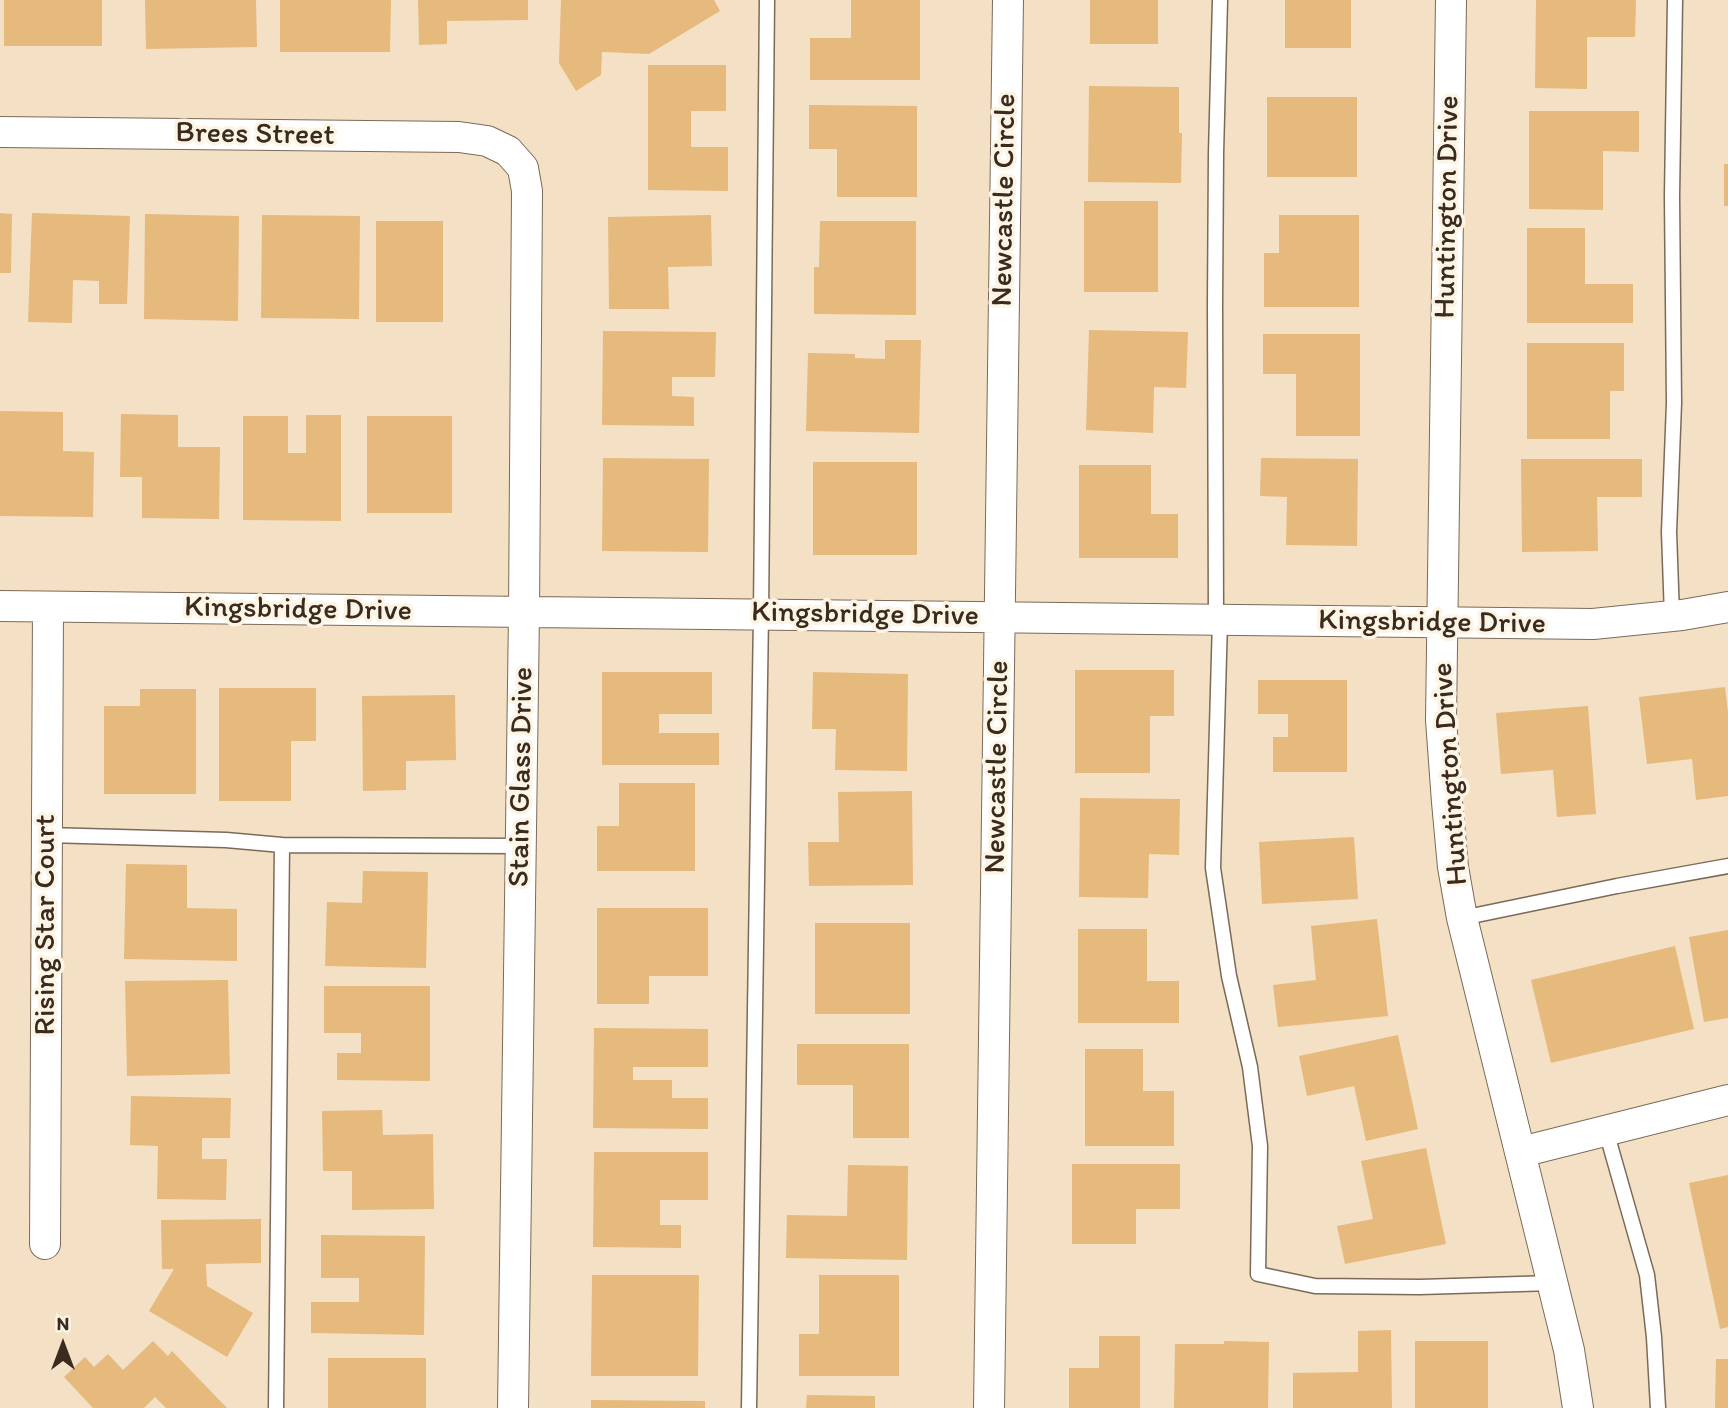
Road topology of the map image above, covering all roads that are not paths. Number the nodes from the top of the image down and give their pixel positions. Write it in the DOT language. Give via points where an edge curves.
graph roads {
  1 [pos="766,0"];
  2 [pos="1008,0"];
  3 [pos="1220,0"];
  4 [pos="1451,0"];
  5 [pos="1675,0"];
  6 [pos="0,132"];
  7 [pos="508,151"];
  8 [pos="0,606"];
  9 [pos="48,607"];
  10 [pos="1728,607"];
  11 [pos="524,612"];
  12 [pos="761,614"];
  13 [pos="1672,616"];
  14 [pos="1000,617"];
  15 [pos="1218,620"];
  16 [pos="1443,624"];
  17 [pos="47,835"];
  18 [pos="282,845"];
  19 [pos="521,846"];
  20 [pos="1728,866"];
  21 [pos="1462,918"];
  22 [pos="1728,1100"];
  23 [pos="1606,1131"];
  24 [pos="1521,1152"];
  25 [pos="44,1244"];
  26 [pos="1553,1283"];
  27 [pos="276,1408"];
  28 [pos="513,1408"];
  29 [pos="749,1408"];
  30 [pos="989,1408"];
  31 [pos="1578,1408"];
  32 [pos="1658,1408"];
  1 -- 12 [label="lane"];
  2 -- 14 [label="street, Newcastle Circle"];
  3 -- 15 [label="lane" via="1215,264"];
  4 -- 16 [label="street, Huntington Drive"];
  5 -- 13 [label="lane"];
  6 -- 7 [label="street, Brees Street" via="460,137 487,141"];
  7 -- 11 [label="street, Stain Glass Drive" via="523,168 527,191"];
  8 -- 9 [label="street, Kingsbridge Drive"];
  9 -- 11 [label="street, Kingsbridge Drive"];
  9 -- 17 [label="street, Rising Star Court"];
  10 -- 13 [label="street, Kingsbridge Drive"];
  11 -- 12 [label="street, Kingsbridge Drive"];
  11 -- 19 [label="street, Stain Glass Drive"];
  12 -- 14 [label="street, Kingsbridge Drive"];
  12 -- 29 [label="lane"];
  13 -- 16 [label="street, Kingsbridge Drive" via="1592,624"];
  14 -- 15 [label="street, Kingsbridge Drive"];
  14 -- 30 [label="street, Newcastle Circle"];
  15 -- 16 [label="street, Kingsbridge Drive"];
  15 -- 26 [label="lane" via="1213,868 1260,1146 1258,1274 1315,1286"];
  16 -- 21 [label="street, Huntington Drive" via="1441,720 1453,867"];
  17 -- 18 [label="lane"];
  17 -- 25 [label="street, Rising Star Court"];
  18 -- 19 [label="lane"];
  18 -- 27 [label="lane"];
  19 -- 28 [label="street, Stain Glass Drive"];
  20 -- 21 [label="lane"];
  21 -- 24 [label="street, Huntington Drive"];
  22 -- 23 [label="street"];
  23 -- 24 [label="street"];
  23 -- 32 [label="lane" via="1647,1275"];
  24 -- 26 [label="street, Huntington Drive"];
  26 -- 31 [label="street, Huntington Drive"];
}
